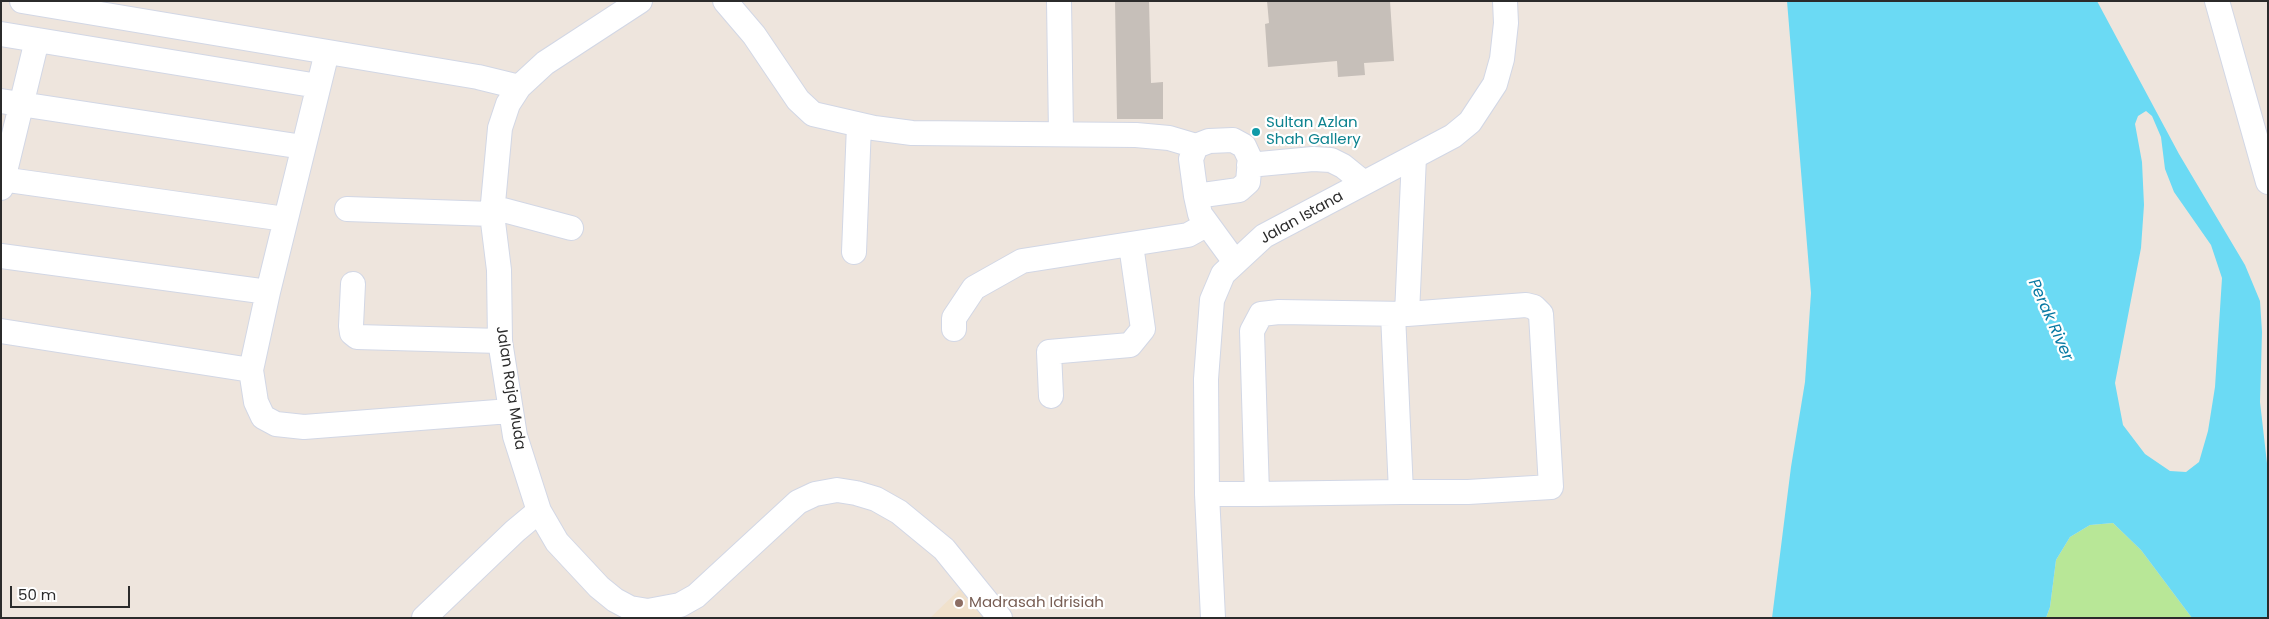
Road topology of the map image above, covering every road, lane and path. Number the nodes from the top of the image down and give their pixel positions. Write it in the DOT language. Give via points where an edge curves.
graph roads {
  1 [pos="22,1"];
  2 [pos="640,1"];
  3 [pos="725,1"];
  4 [pos="1059,1"];
  5 [pos="1505,1"];
  6 [pos="2216,1"];
  7 [pos="1,34"];
  8 [pos="37,40"];
  9 [pos="327,52"];
  10 [pos="318,86"];
  11 [pos="519,87"];
  12 [pos="11,102"];
  13 [pos="859,125"];
  14 [pos="1061,134"];
  15 [pos="1196,146"];
  16 [pos="303,147"];
  17 [pos="1414,157"];
  18 [pos="1250,165"];
  19 [pos="2,182"];
  20 [pos="2268,182"];
  21 [pos="1364,183"];
  22 [pos="1196,196"];
  23 [pos="347,209"];
  24 [pos="492,210"];
  25 [pos="286,219"];
  26 [pos="1206,224"];
  27 [pos="571,228"];
  28 [pos="1131,244"];
  29 [pos="854,252"];
  30 [pos="1,256"];
  31 [pos="1235,262"];
  32 [pos="353,284"];
  33 [pos="268,292"];
  34 [pos="1400,314"];
  35 [pos="954,329"];
  36 [pos="1,331"];
  37 [pos="500,341"];
  38 [pos="251,370"];
  39 [pos="1051,396"];
  40 [pos="510,411"];
  41 [pos="1401,492"];
  42 [pos="1207,494"];
  43 [pos="1257,494"];
  44 [pos="539,511"];
  45 [pos="424,618"];
  46 [pos="1000,618"];
  47 [pos="1213,618"];
  1 -- 9 [label="street"];
  2 -- 11 [label="street, Jalan Raja Muda" via="545,63"];
  3 -- 13 [label="street" via="754,35 798,100 812,114"];
  4 -- 14 [label="street"];
  5 -- 17 [label="street, Jalan Istana" via="1502,59 1495,84 1470,122 1453,136"];
  6 -- 20 [label="street"];
  7 -- 8 [label="street"];
  8 -- 10 [label="street"];
  8 -- 12 [label="street"];
  9 -- 10 [label="street"];
  9 -- 11 [label="street"];
  10 -- 16 [label="street"];
  11 -- 24 [label="street, Jalan Raja Muda" via="508,104 500,128"];
  12 -- 16 [label="street"];
  12 -- 19 [label="street"];
  13 -- 14 [label="street" via="912,133"];
  13 -- 29 [label="street"];
  14 -- 15 [label="street" via="1160,137"];
  15 -- 18 [label="street" via="1209,141 1233,140 1244,146"];
  15 -- 22 [label="street" via="1191,159"];
  16 -- 25 [label="street"];
  17 -- 21 [label="street, Jalan Istana"];
  17 -- 34 [label="street"];
  18 -- 21 [label="street" via="1331,160"];
  18 -- 22 [label="street" via="1248,182 1239,190"];
  19 -- 25 [label="street"];
  21 -- 31 [label="street, Jalan Istana" via="1264,236"];
  22 -- 26 [label="street"];
  23 -- 24 [label="street"];
  24 -- 27 [label="street"];
  24 -- 37 [label="street, Jalan Raja Muda" via="499,270"];
  25 -- 33 [label="street"];
  26 -- 28 [label="street" via="1188,235"];
  26 -- 31 [label="street"];
  28 -- 35 [label="street" via="1022,261 974,288 954,318"];
  28 -- 39 [label="street" via="1143,330 1130,345 1049,352"];
  30 -- 33 [label="street"];
  31 -- 42 [label="street, Jalan Istana" via="1223,274 1212,300 1206,379"];
  32 -- 37 [label="street" via="351,326 357,337"];
  33 -- 38 [label="street"];
  34 -- 41 [label="street"];
  34 -- 41 [label="street" via="1526,305 1541,314 1551,487"];
  34 -- 43 [label="street" via="1261,314 1252,331"];
  36 -- 38 [label="street"];
  37 -- 40 [label="street, Jalan Raja Muda"];
  38 -- 40 [label="street" via="256,402 263,417 276,424 304,427"];
  40 -- 44 [label="street, Jalan Raja Muda" via="524,470"];
  41 -- 43 [label="street"];
  42 -- 43 [label="street"];
  42 -- 47 [label="street, Jalan Istana"];
  44 -- 45 [label="street"];
  44 -- 46 [label="street, Jalan Raja Muda" via="557,542 599,587 630,608 648,611 680,605 696,596 798,502 815,494 837,490 856,493 876,499 899,512 944,549"];
}
